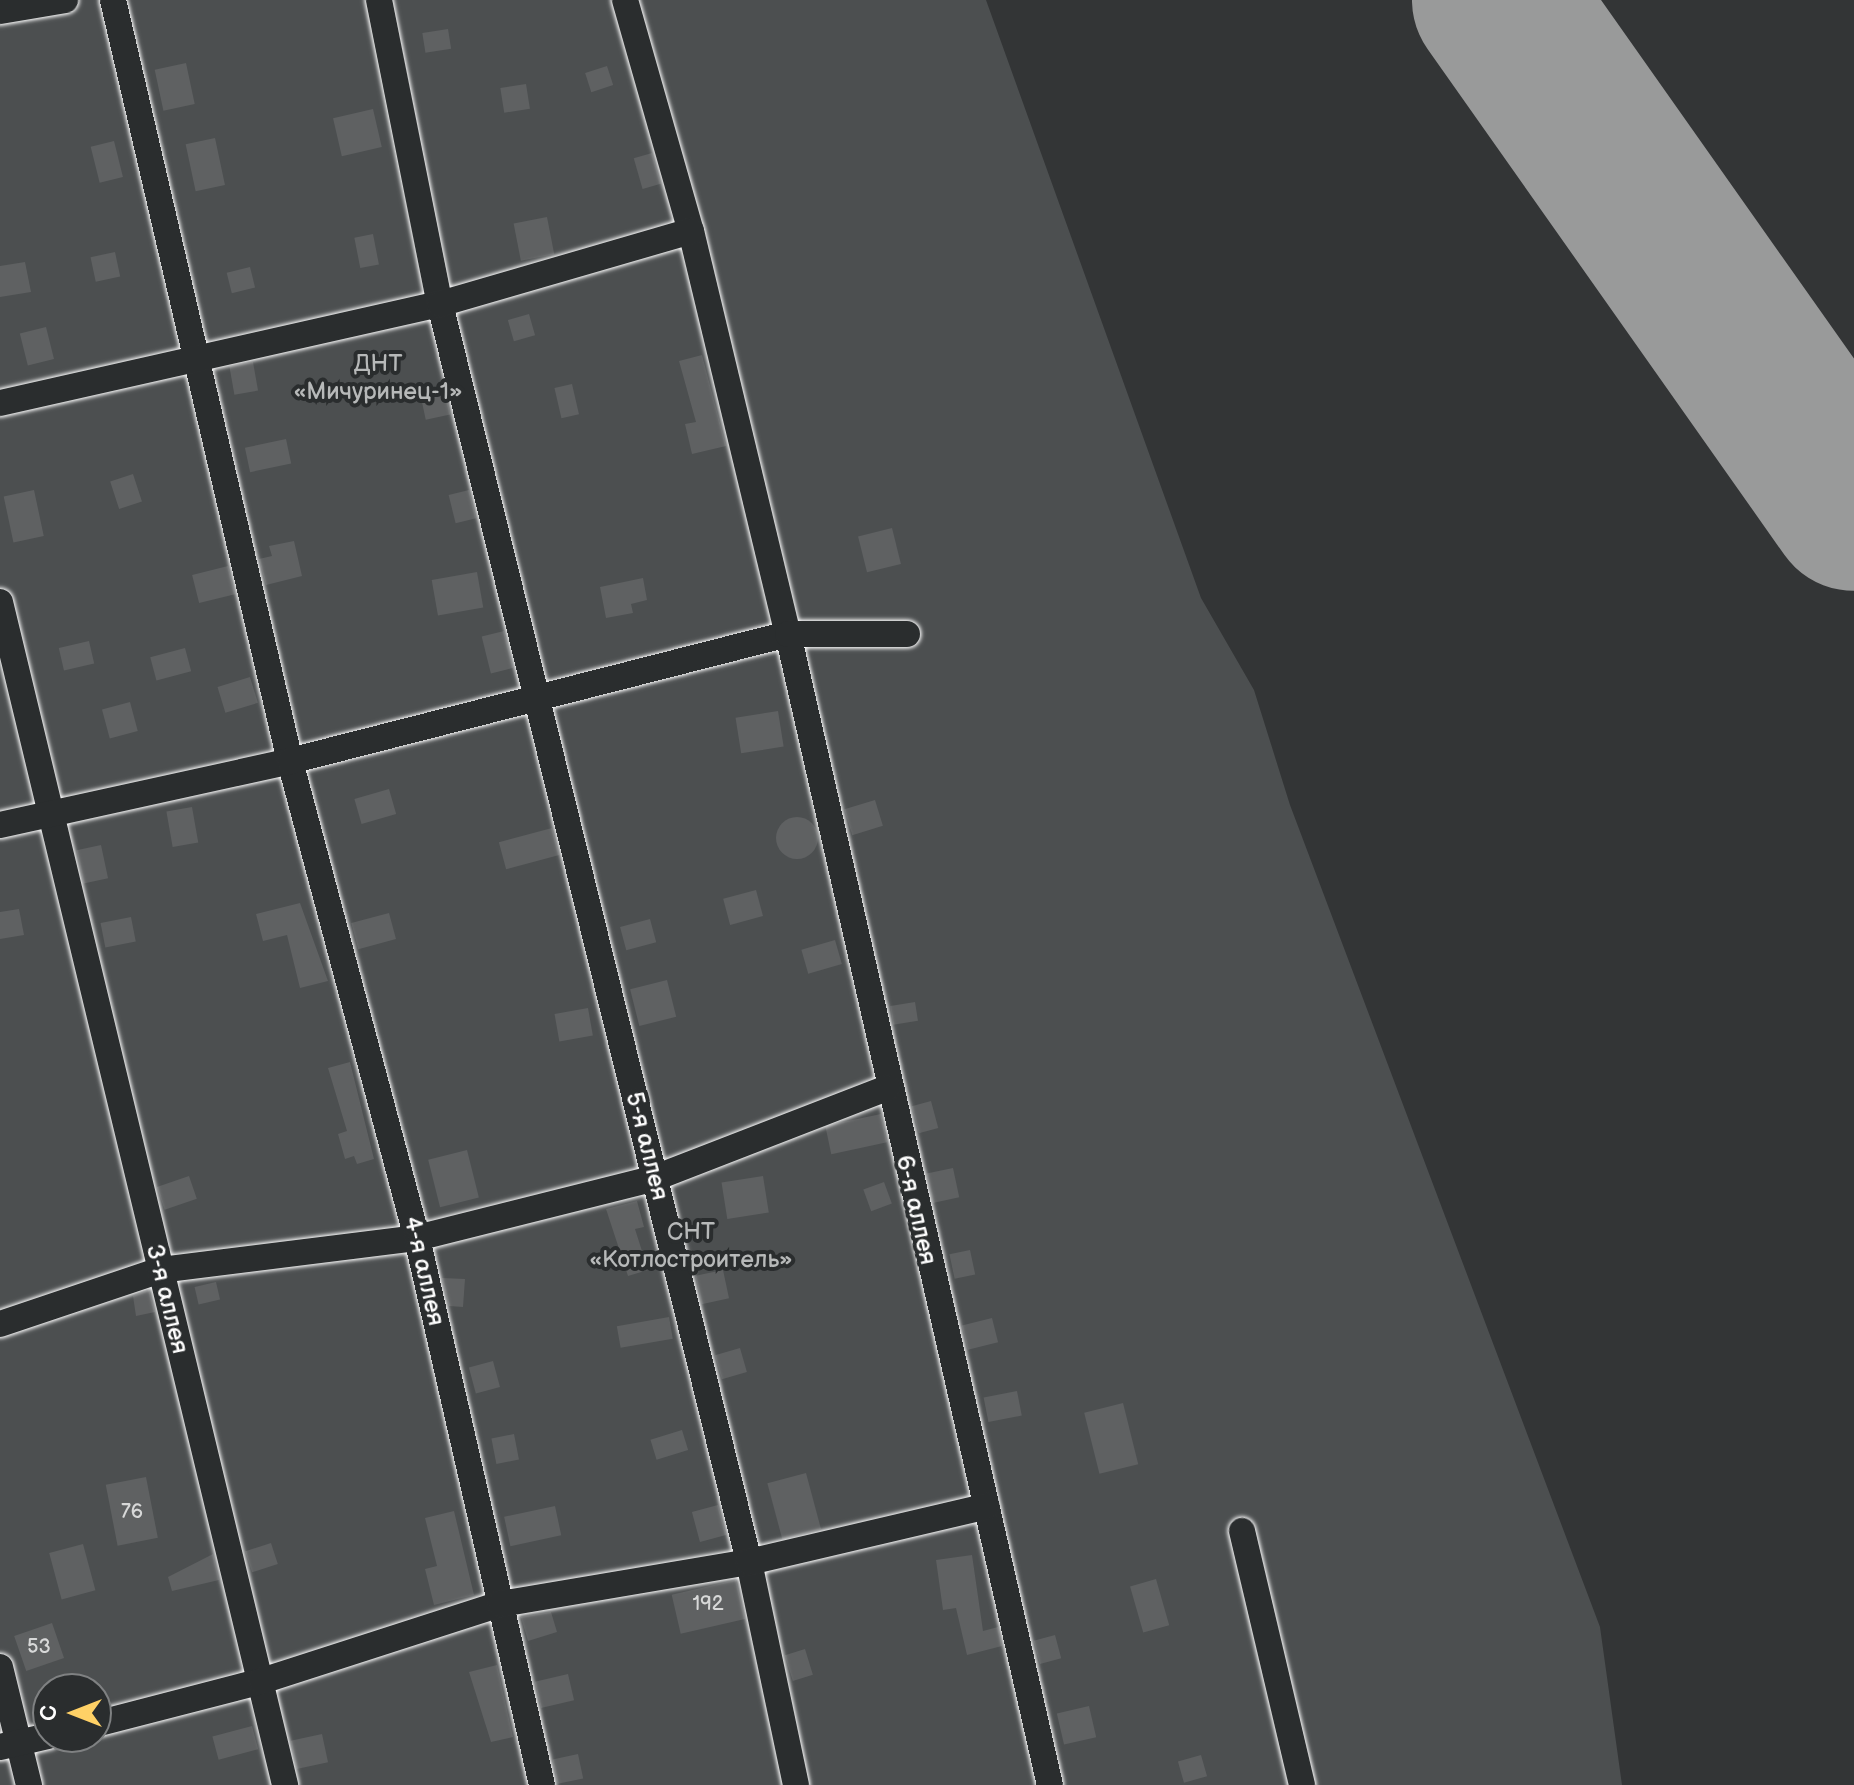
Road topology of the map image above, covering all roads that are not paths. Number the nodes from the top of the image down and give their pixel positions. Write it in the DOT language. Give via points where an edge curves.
graph roads {
  1 [pos="65,0"];
  2 [pos="113,0"];
  3 [pos="379,0"];
  4 [pos="625,0"];
  5 [pos="0,11"];
  6 [pos="691,231"];
  7 [pos="440,304"];
  8 [pos="196,360"];
  9 [pos="0,403"];
  10 [pos="0,602"];
  11 [pos="788,634"];
  12 [pos="907,634"];
  13 [pos="537,694"];
  14 [pos="290,761"];
  15 [pos="55,811"];
  16 [pos="0,825"];
  17 [pos="887,1088"];
  18 [pos="655,1178"];
  19 [pos="417,1238"];
  20 [pos="160,1270"];
  21 [pos="0,1324"];
  22 [pos="987,1506"];
  23 [pos="1242,1531"];
  24 [pos="749,1562"];
  25 [pos="501,1604"];
  26 [pos="0,1667"];
  27 [pos="262,1681"];
  28 [pos="112,1720"];
  29 [pos="32,1740"];
  30 [pos="10,1745"];
  31 [pos="29,1785"];
  32 [pos="285,1785"];
  33 [pos="542,1785"];
  34 [pos="796,1785"];
  35 [pos="1050,1785"];
  36 [pos="1302,1785"];
  1 -- 5 [label="street"];
  2 -- 8 [label="street, 4-я аллея"];
  3 -- 7 [label="street, 5-я аллея"];
  4 -- 6 [label="street, 6-я аллея"];
  6 -- 7 [label="street"];
  6 -- 11 [label="street, 6-я аллея"];
  7 -- 8 [label="street"];
  7 -- 13 [label="street, 5-я аллея"];
  8 -- 9 [label="street"];
  8 -- 14 [label="street, 4-я аллея"];
  10 -- 15 [label="street, 3-я аллея"];
  11 -- 12 [label="street"];
  11 -- 13 [label="street"];
  11 -- 17 [label="street, 6-я аллея"];
  13 -- 14 [label="street"];
  13 -- 18 [label="street, 5-я аллея"];
  14 -- 15 [label="street"];
  14 -- 19 [label="street, 4-я аллея"];
  15 -- 16 [label="street"];
  15 -- 20 [label="street, 3-я аллея"];
  17 -- 18 [label="street"];
  17 -- 22 [label="street, 6-я аллея"];
  18 -- 19 [label="street"];
  18 -- 24 [label="street, 5-я аллея"];
  19 -- 20 [label="street"];
  19 -- 25 [label="street, 4-я аллея"];
  20 -- 21 [label="street"];
  20 -- 27 [label="street, 3-я аллея"];
  22 -- 24 [label="street"];
  22 -- 35 [label="street, 6-я аллея"];
  23 -- 36 [label="street"];
  24 -- 25 [label="street"];
  24 -- 34 [label="street, 5-я аллея"];
  25 -- 27 [label="street"];
  25 -- 33 [label="street, 4-я аллея"];
  26 -- 30 [label="street"];
  27 -- 28 [label="street"];
  27 -- 32 [label="street, 3-я аллея"];
  29 -- 30 [label="street"];
  30 -- 31 [label="street"];
}
